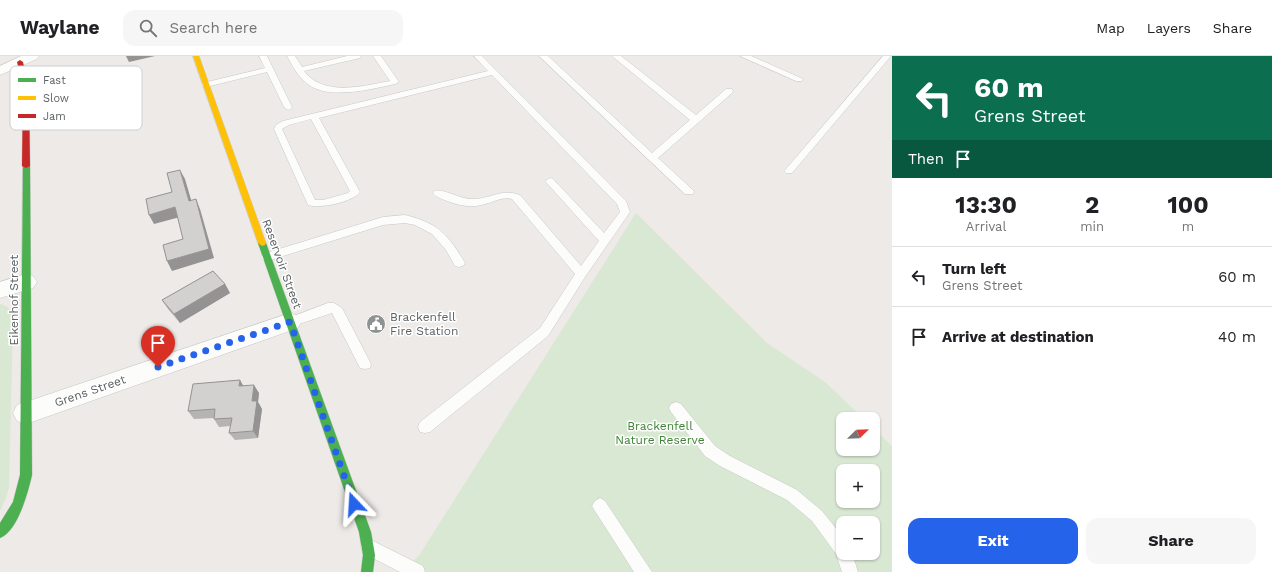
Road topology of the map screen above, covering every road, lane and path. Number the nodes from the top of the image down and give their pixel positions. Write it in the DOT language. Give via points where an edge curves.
graph roads {
  1 [pos="196,56"];
  2 [pos="263,56"];
  3 [pos="291,56"];
  4 [pos="357,56"];
  5 [pos="376,56"];
  6 [pos="478,56"];
  7 [pos="543,56"];
  8 [pos="616,56"];
  9 [pos="744,56"];
  10 [pos="887,56"];
  11 [pos="26,59"];
  12 [pos="10,66"];
  13 [pos="11,66"];
  14 [pos="269,69"];
  15 [pos="299,70"];
  16 [pos="0,71"];
  17 [pos="493,72"];
  18 [pos="799,79"];
  19 [pos="395,82"];
  20 [pos="206,85"];
  21 [pos="729,91"];
  22 [pos="404,94"];
  23 [pos="288,107"];
  24 [pos="314,116"];
  25 [pos="696,120"];
  26 [pos="26,130"];
  27 [pos="652,158"];
  28 [pos="790,170"];
  29 [pos="550,181"];
  30 [pos="689,192"];
  31 [pos="438,193"];
  32 [pos="604,240"];
  33 [pos="267,257"];
  34 [pos="459,263"];
  35 [pos="581,274"];
  36 [pos="26,282"];
  37 [pos="0,290"];
  38 [pos="290,322"];
  39 [pos="364,364"];
  40 [pos="676,408"];
  41 [pos="26,413"];
  42 [pos="425,427"];
  43 [pos="600,506"];
  44 [pos="0,532"];
  45 [pos="836,541"];
  46 [pos="368,546"];
  47 [pos="846,560"];
  48 [pos="367,572"];
  49 [pos="417,572"];
  50 [pos="644,572"];
  51 [pos="850,572"];
  1 -- 20 [label="street, Reservoir Street"];
  2 -- 14 [label="lane"];
  3 -- 15 [label="lane"];
  4 -- 15 [label="lane"];
  5 -- 19 [label="lane"];
  6 -- 17 [label="lane"];
  7 -- 27 [label="lane"];
  8 -- 25 [label="lane"];
  9 -- 18 [label="lane"];
  10 -- 28 [label="lane"];
  11 -- 13 [label="street"];
  12 -- 16 [label="street"];
  14 -- 20 [label="lane"];
  14 -- 23 [label="lane"];
  15 -- 19 [label="lane" via="314,85 323,88 375,86"];
  17 -- 22 [label="lane"];
  17 -- 32 [label="lane" via="622,203 624,216"];
  19 -- 22 [label="lane"];
  20 -- 33 [label="street, Reservoir Street"];
  21 -- 25 [label="lane"];
  22 -- 24 [label="lane"];
  24 -- 24 [label="lane" via="286,123 278,129 312,202 319,204 355,192"];
  25 -- 27 [label="lane"];
  26 -- 36 [label="street, Eikenhof Street"];
  27 -- 30 [label="lane"];
  29 -- 32 [label="lane"];
  31 -- 35 [label="lane" via="472,203 504,195 516,197"];
  32 -- 35 [label="lane"];
  33 -- 34 [label="lane" via="383,221 405,219 436,231 450,247"];
  33 -- 38 [label="street, Reservoir Street"];
  35 -- 42 [label="lane" via="544,332"];
  36 -- 37 [label="street"];
  36 -- 41 [label="street, Eikenhof Street"];
  38 -- 39 [label="lane" via="334,308 338,311"];
  38 -- 41 [label="street, Grens Street"];
  38 -- 46 [label="street, Reservoir Street"];
  40 -- 45 [label="lane" via="710,451 792,495 817,516"];
  41 -- 44 [label="street, Eikenhof Street" via="24,487 15,511"];
  43 -- 50 [label="lane"];
  46 -- 48 [label="street, Reservoir Street"];
  46 -- 49 [label="lane"];
  47 -- 51 [label="lane"];
}
